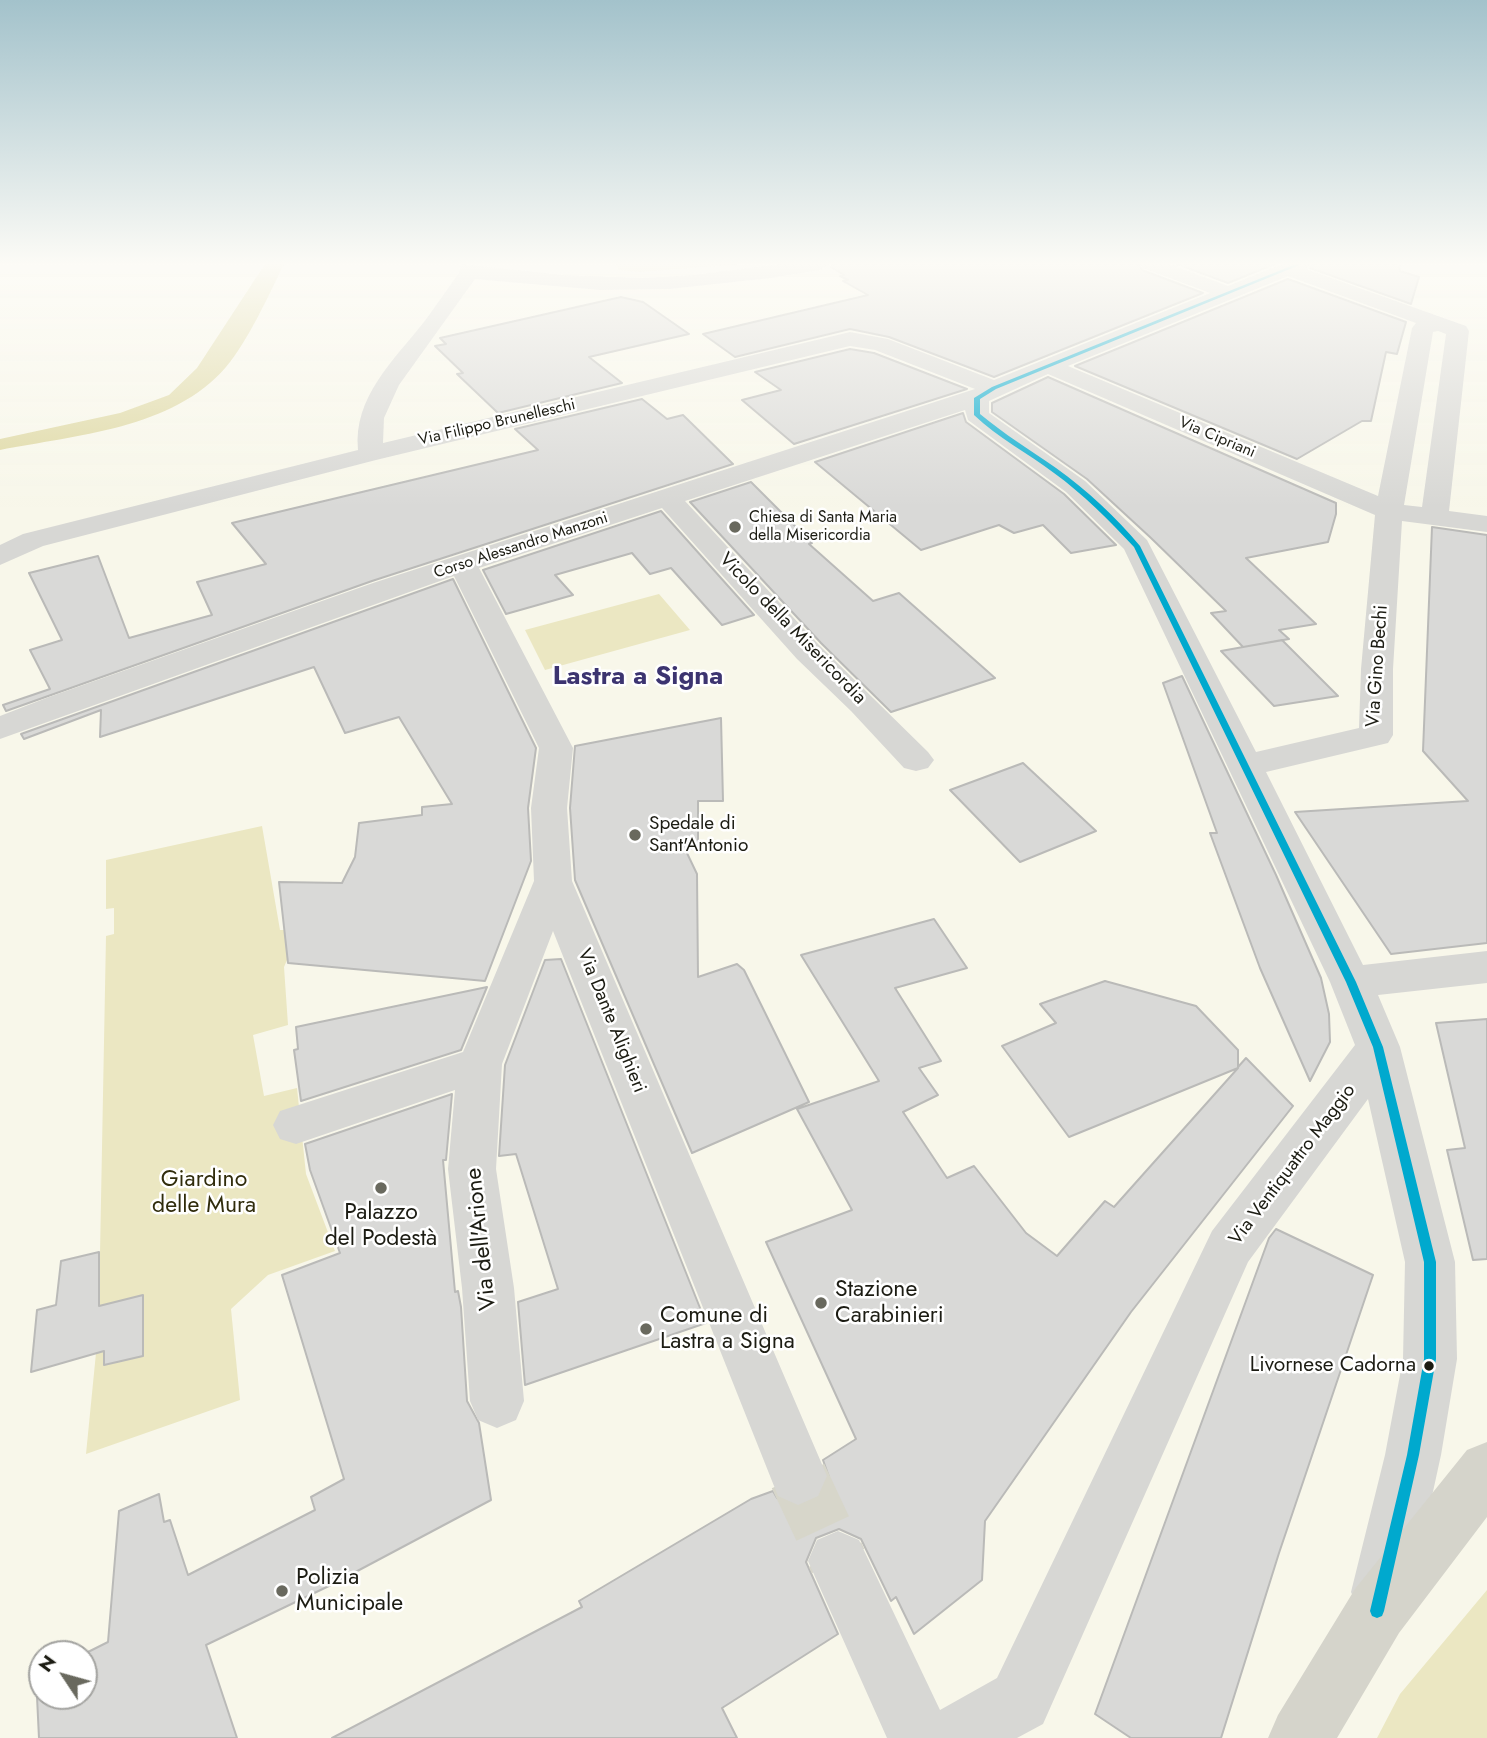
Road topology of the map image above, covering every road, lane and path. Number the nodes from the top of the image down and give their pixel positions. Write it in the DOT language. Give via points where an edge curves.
graph roads {
  1 [pos="414,345"];
  2 [pos="825,345"];
  3 [pos="882,345"];
  4 [pos="1095,345"];
  5 [pos="1420,345"];
  6 [pos="1448,345"];
  7 [pos="1046,365"];
  8 [pos="983,401"];
  9 [pos="371,454"];
  10 [pos="668,499"];
  11 [pos="1389,511"];
  12 [pos="1434,517"];
  13 [pos="1487,524"];
  14 [pos="0,555"];
  15 [pos="462,564"];
  16 [pos="0,728"];
  17 [pos="916,760"];
  18 [pos="1245,766"];
  19 [pos="553,881"];
  20 [pos="1487,967"];
  21 [pos="1351,982"];
  22 [pos="1378,1046"];
  23 [pos="480,1064"];
  24 [pos="296,1125"];
  25 [pos="497,1401"];
  26 [pos="1487,1470"];
  27 [pos="799,1476"];
  28 [pos="838,1561"];
  29 [pos="1377,1611"];
  30 [pos="920,1738"];
  31 [pos="954,1738"];
  32 [pos="1301,1738"];
  1 -- 9 [label="street" via="378,402 368,440"];
  2 -- 9 [label="street, Via Filippo Brunelleschi"];
  3 -- 8 [label="street, Via Filippo Brunelleschi"];
  4 -- 7 [label="street"];
  5 -- 11 [label="street, Via Gino Bechi"];
  6 -- 12 [label="street"];
  7 -- 8 [label="street"];
  7 -- 11 [label="street, Via Cipriani"];
  8 -- 10 [label="street, Corso Alessandro Manzoni"];
  8 -- 18 [label="street" via="1006,440 1093,501 1137,546"];
  9 -- 14 [label="street, Via Filippo Brunelleschi" via="33,540"];
  10 -- 15 [label="street, Corso Alessandro Manzoni"];
  10 -- 17 [label="street, Vicolo della Misericordia" via="808,652"];
  11 -- 12 [label="street"];
  11 -- 18 [label="street, Via Gino Bechi" via="1376,734"];
  12 -- 13 [label="street"];
  15 -- 16 [label="street, Corso Alessandro Manzoni"];
  15 -- 19 [label="street, Via Dante Alighieri" via="556,748 549,808"];
  18 -- 21 [label="street"];
  19 -- 23 [label="street, Via dell'Arione"];
  19 -- 27 [label="street, Via Dante Alighieri"];
  20 -- 21 [label="street"];
  21 -- 22 [label="street"];
  22 -- 29 [label="street" via="1430,1262 1430,1359"];
  22 -- 31 [label="street, Via Ventiquattro Maggio" via="1230,1247 1020,1701"];
  23 -- 24 [label="street"];
  23 -- 25 [label="street, Via dell'Arione" via="472,1169"];
  26 -- 29 [label="main road"];
  28 -- 30 [label="street"];
  29 -- 32 [label="main road"];
}
